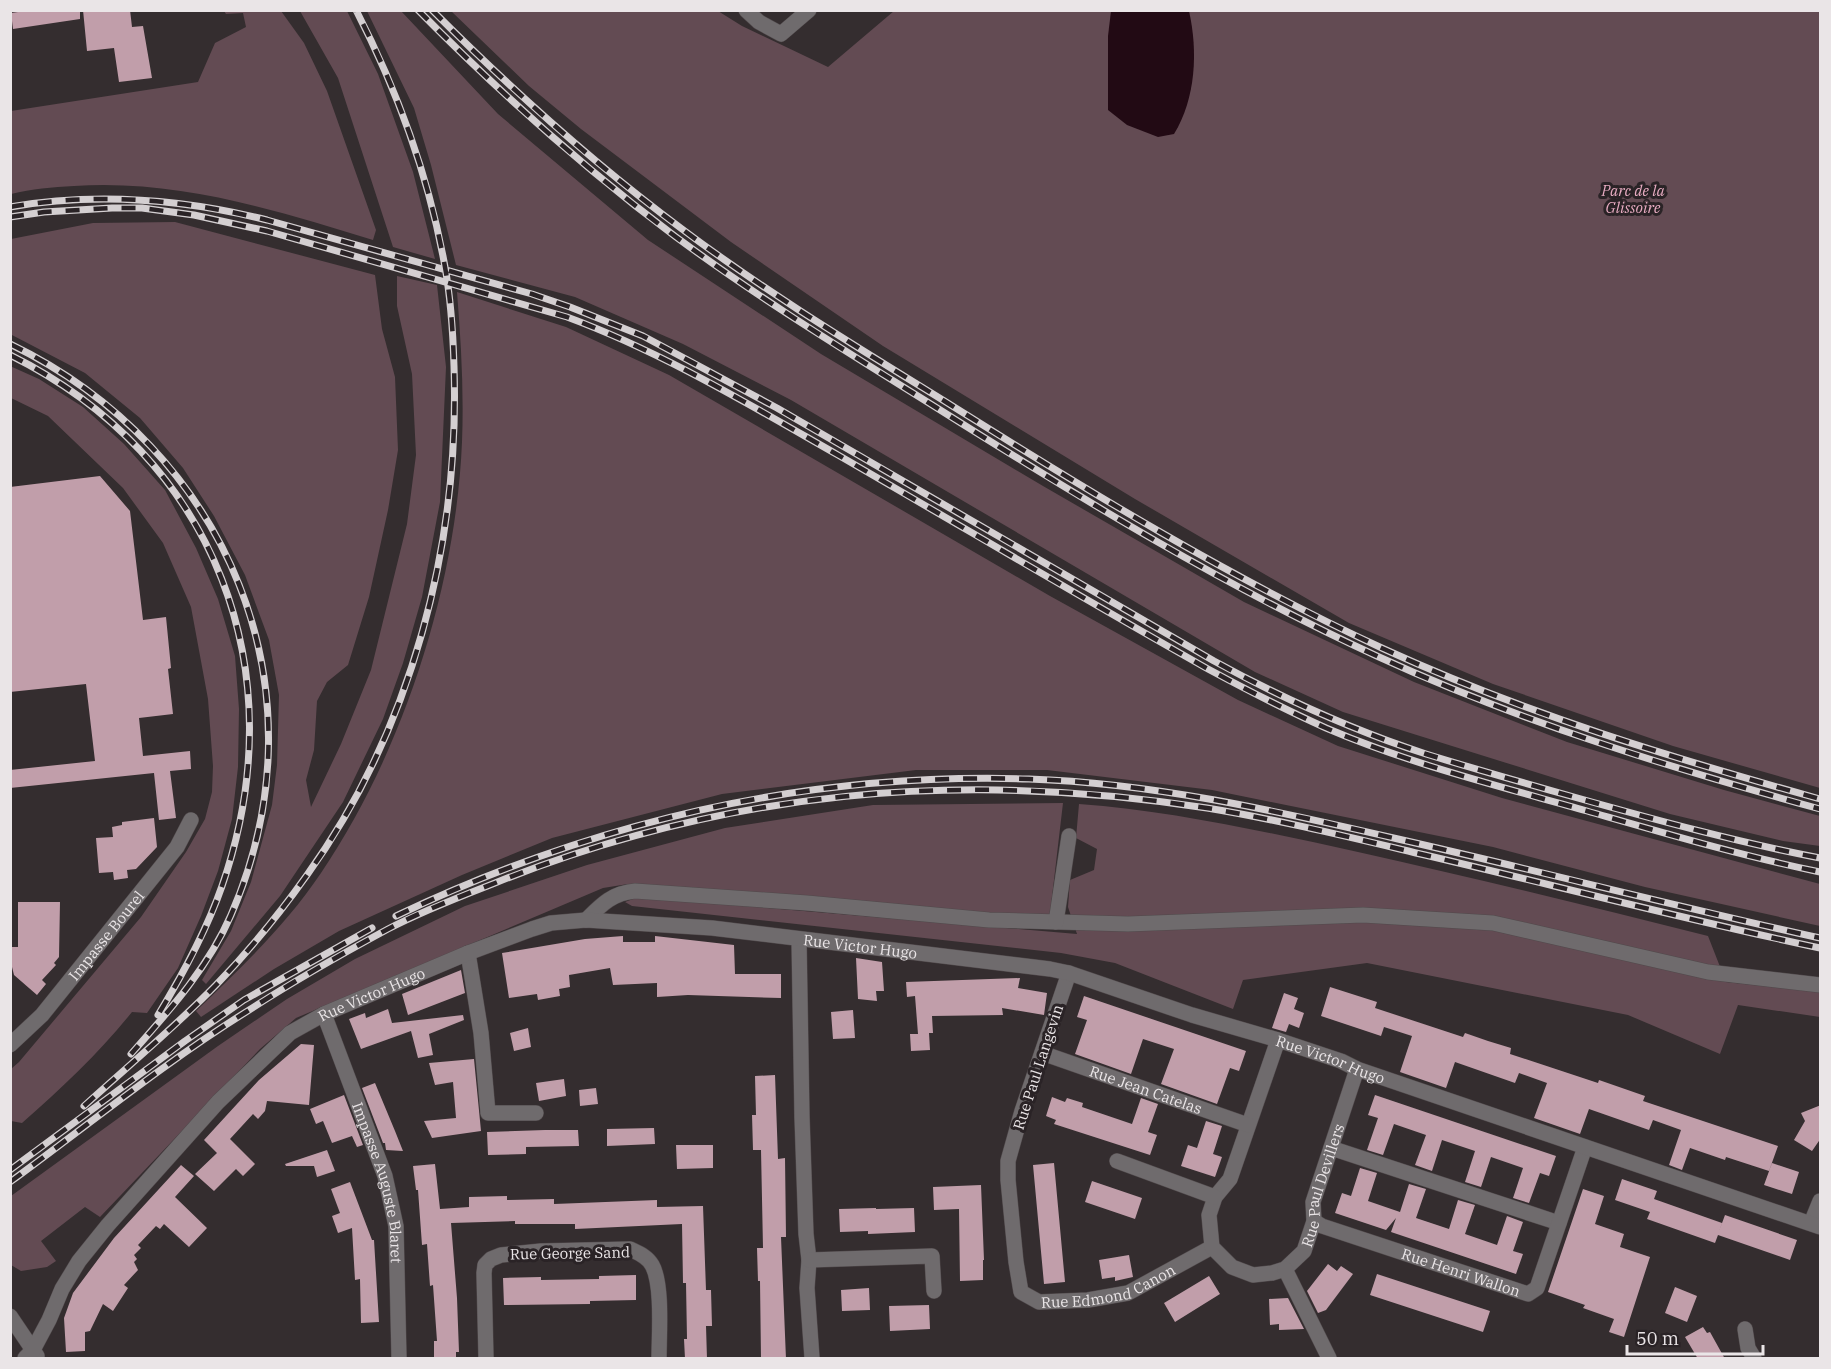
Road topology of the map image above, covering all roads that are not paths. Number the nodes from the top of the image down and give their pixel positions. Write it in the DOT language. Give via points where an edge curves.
graph roads {
  1 [pos="746,10"];
  2 [pos="809,10"];
  3 [pos="191,820"];
  4 [pos="1069,836"];
  5 [pos="586,920"];
  6 [pos="1056,922"];
  7 [pos="798,939"];
  8 [pos="468,953"];
  9 [pos="1069,973"];
  10 [pos="1821,985"];
  11 [pos="324,1014"];
  12 [pos="1278,1040"];
  13 [pos="10,1045"];
  14 [pos="1042,1053"];
  15 [pos="1358,1069"];
  16 [pos="536,1113"];
  17 [pos="1248,1125"];
  18 [pos="1585,1147"];
  19 [pos="1331,1148"];
  20 [pos="1008,1161"];
  21 [pos="1117,1161"];
  22 [pos="1215,1197"];
  23 [pos="1821,1201"];
  24 [pos="1314,1221"];
  25 [pos="1559,1222"];
  26 [pos="1816,1225"];
  27 [pos="1212,1246"];
  28 [pos="809,1260"];
  29 [pos="1285,1269"];
  30 [pos="934,1291"];
  31 [pos="10,1316"];
  32 [pos="1745,1329"];
  33 [pos="32,1356"];
  34 [pos="399,1359"];
  35 [pos="486,1359"];
  36 [pos="659,1359"];
  37 [pos="812,1359"];
  38 [pos="1329,1359"];
  39 [pos="1754,1359"];
  1 -- 2 [label="street" via="781,34"];
  3 -- 13 [label="street, Impasse Bourel" via="177,847 42,1015"];
  4 -- 6 [label="street"];
  5 -- 6 [label="street" via="609,898 635,891"];
  5 -- 7 [label="street, Rue Victor Hugo" via="712,928"];
  5 -- 8 [label="street, Rue Victor Hugo" via="551,923"];
  6 -- 10 [label="street" via="1128,924 1364,915 1494,923 1708,972"];
  7 -- 9 [label="street, Rue Victor Hugo"];
  7 -- 28 [label="street"];
  8 -- 11 [label="street, Rue Victor Hugo"];
  8 -- 16 [label="street" via="488,1113"];
  9 -- 12 [label="street, Rue Victor Hugo"];
  9 -- 14 [label="street, Rue Paul Langevin"];
  11 -- 33 [label="street, Rue Victor Hugo" via="290,1033 267,1054 218,1102 108,1225 62,1289"];
  11 -- 34 [label="street, Impasse Auguste Blaret" via="385,1176 392,1206 396,1226"];
  12 -- 15 [label="street, Rue Victor Hugo"];
  12 -- 17 [label="street"];
  14 -- 17 [label="street, Rue Jean Catelas"];
  14 -- 20 [label="street, Rue Paul Langevin"];
  15 -- 18 [label="street, Rue Victor Hugo"];
  15 -- 19 [label="street, Rue Paul Devillers"];
  17 -- 22 [label="street" via="1230,1179"];
  18 -- 25 [label="street, Rue Henri Wallon"];
  18 -- 26 [label="street, Rue Victor Hugo"];
  19 -- 24 [label="street, Rue Paul Devillers" via="1313,1202"];
  19 -- 25 [label="street"];
  20 -- 27 [label="street, Rue Edmond Canon" via="1021,1292 1039,1302 1128,1293"];
  21 -- 22 [label="street"];
  22 -- 27 [label="street" via="1209,1215"];
  23 -- 26 [label="street"];
  24 -- 25 [label="street, Rue Henri Wallon" via="1528,1293 1537,1288"];
  24 -- 29 [label="street, Rue Paul Devillers" via="1304,1251"];
  27 -- 29 [label="street" via="1232,1267 1253,1275"];
  28 -- 30 [label="street" via="932,1256"];
  28 -- 37 [label="street"];
  29 -- 38 [label="street"];
  31 -- 33 [label="street"];
  32 -- 39 [label="street"];
  35 -- 36 [label="street, Rue George Sand" via="484,1273 490,1259 541,1251 630,1249 652,1266 658,1286"];
}
